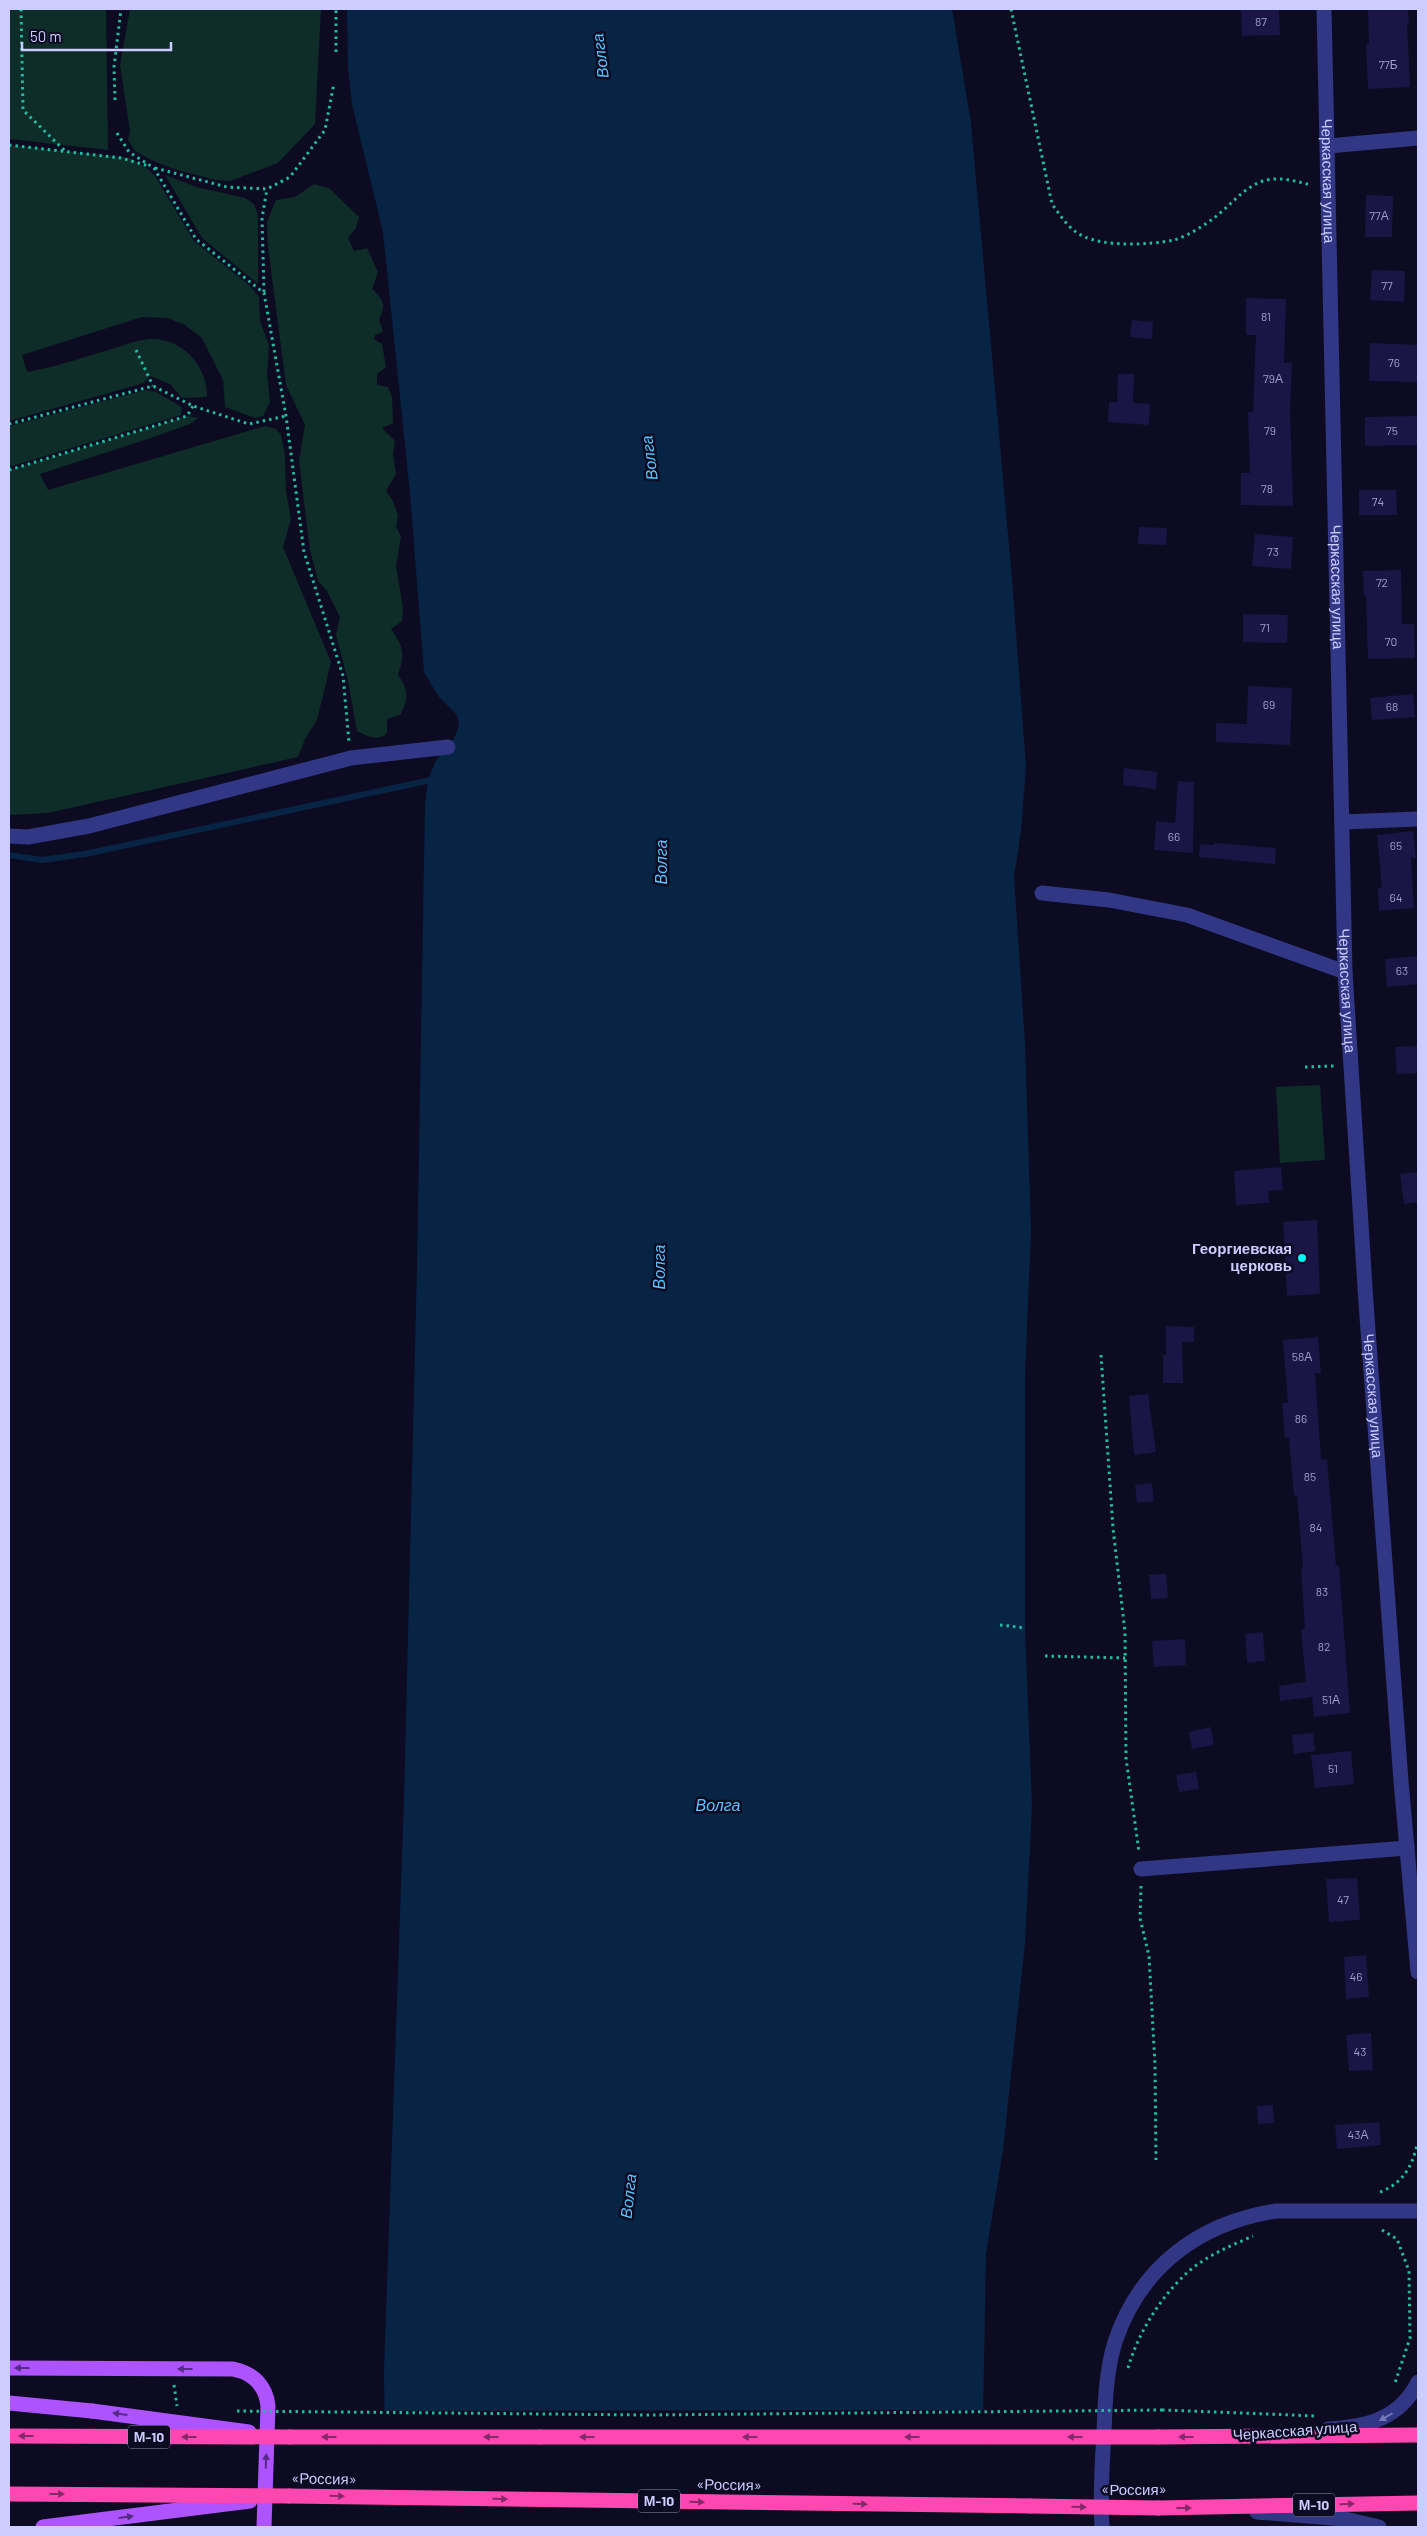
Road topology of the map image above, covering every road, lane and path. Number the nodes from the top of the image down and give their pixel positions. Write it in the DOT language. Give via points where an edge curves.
graph roads {
  1 [pos="21,9"];
  2 [pos="121,9"];
  3 [pos="336,9"];
  4 [pos="1011,9"];
  5 [pos="1324,9"];
  6 [pos="336,52"];
  7 [pos="334,83"];
  8 [pos="116,100"];
  9 [pos="117,133"];
  10 [pos="1418,138"];
  11 [pos="9,145"];
  12 [pos="1328,146"];
  13 [pos="66,152"];
  14 [pos="154,168"];
  15 [pos="1329,188"];
  16 [pos="268,189"];
  17 [pos="264,293"];
  18 [pos="136,350"];
  19 [pos="153,386"];
  20 [pos="193,406"];
  21 [pos="286,416"];
  22 [pos="9,424"];
  23 [pos="9,470"];
  24 [pos="448,747"];
  25 [pos="350,758"];
  26 [pos="1418,819"];
  27 [pos="1342,822"];
  28 [pos="9,836"];
  29 [pos="1042,893"];
  30 [pos="1345,972"];
  31 [pos="1350,1065"];
  32 [pos="1305,1068"];
  33 [pos="1101,1355"];
  34 [pos="1000,1624"];
  35 [pos="1025,1628"];
  36 [pos="1045,1656"];
  37 [pos="1126,1658"];
  38 [pos="1407,1848"];
  39 [pos="1141,1869"];
  40 [pos="1418,1972"];
  41 [pos="1417,2145"];
  42 [pos="1156,2160"];
  43 [pos="1372,2195"];
  44 [pos="1418,2211"];
  45 [pos="1380,2229"];
  46 [pos="1261,2233"];
  47 [pos="9,2368"];
  48 [pos="1128,2371"];
  49 [pos="174,2377"];
  50 [pos="1418,2382"];
  51 [pos="1394,2387"];
  52 [pos="9,2403"];
  53 [pos="178,2411"];
  54 [pos="227,2411"];
  55 [pos="1318,2416"];
  56 [pos="1418,2435"];
  57 [pos="9,2436"];
  58 [pos="290,2437"];
  59 [pos="1214,2437"];
  60 [pos="9,2494"];
  61 [pos="289,2496"];
  62 [pos="1418,2502"];
  63 [pos="1211,2508"];
  64 [pos="43,2527"];
  65 [pos="264,2527"];
  66 [pos="1102,2527"];
  67 [pos="1379,2527"];
  1 -- 13 [label="path" via="23,110"];
  2 -- 8 [label="path" via="114,67"];
  3 -- 6 [label="path"];
  4 -- 15 [label="path" via="1052,204 1069,227 1084,237 1140,244 1175,239 1215,217 1260,181 1277,177"];
  5 -- 12 [label="street, Черкасская улица"];
  7 -- 16 [label="path" via="325,130 290,176"];
  9 -- 14 [label="path" via="129,152"];
  10 -- 12 [label="street"];
  11 -- 13 [label="path"];
  12 -- 15 [label="street, Черкасская улица"];
  13 -- 14 [label="path" via="121,158"];
  14 -- 16 [label="path" via="227,187"];
  14 -- 17 [label="path" via="196,239"];
  15 -- 27 [label="street, Черкасская улица"];
  16 -- 17 [label="path" via="262,218"];
  17 -- 21 [label="path"];
  18 -- 19 [label="path"];
  19 -- 20 [label="path"];
  19 -- 22 [label="path"];
  20 -- 21 [label="path" via="249,424"];
  20 -- 23 [label="path" via="187,416"];
  21 -- 25 [label="path" via="304,552 343,676"];
  24 -- 25 [label="street"];
  25 -- 28 [label="street" via="89,826"];
  26 -- 27 [label="street"];
  27 -- 30 [label="street, Черкасская улица"];
  29 -- 30 [label="street" via="1109,900 1187,915"];
  30 -- 31 [label="street, Черкасская улица"];
  31 -- 32 [label="path"];
  31 -- 38 [label="street, Черкасская улица"];
  33 -- 37 [label="path"];
  34 -- 35 [label="path"];
  36 -- 37 [label="path"];
  37 -- 39 [label="path" via="1126,1758"];
  38 -- 39 [label="street"];
  38 -- 40 [label="street, Черкасская улица"];
  39 -- 42 [label="path" via="1140,1918 1150,1975"];
  41 -- 43 [label="path" via="1408,2173 1388,2190"];
  44 -- 66 [label="street" via="1276,2211 1255,2215 1233,2221 1194,2241 1158,2267 1132,2304 1114,2344 1105,2411"];
  45 -- 51 [label="path" via="1397,2239 1409,2271 1410,2338"];
  46 -- 48 [label="path" via="1219,2251 1189,2272 1160,2305 1135,2345"];
  65 -- 47 [label="main road, one-way" via="267,2399 259,2383 250,2375 233,2369"];
  49 -- 53 [label="path"];
  50 -- 59 [label="street, Черкасская улица, one-way" via="1398,2409 1378,2422 1363,2426"];
  58 -- 52 [label="main road, one-way, bridge"];
  54 -- 55 [label="path, bridge" via="648,2415 1162,2410"];
  56 -- 59 [label="highway, М-10"];
  58 -- 57 [label="highway, М-10, one-way, bridge"];
  59 -- 58 [label="highway, М-10, one-way, bridge"];
  60 -- 61 [label="highway, «Россия» / М-10, one-way, bridge"];
  61 -- 63 [label="highway, «Россия» / М-10, one-way, bridge"];
  64 -- 61 [label="main road, one-way, bridge"];
  63 -- 62 [label="highway, «Россия» / М-10, one-way"];
  63 -- 67 [label="street" via="1345,2519"];
}
